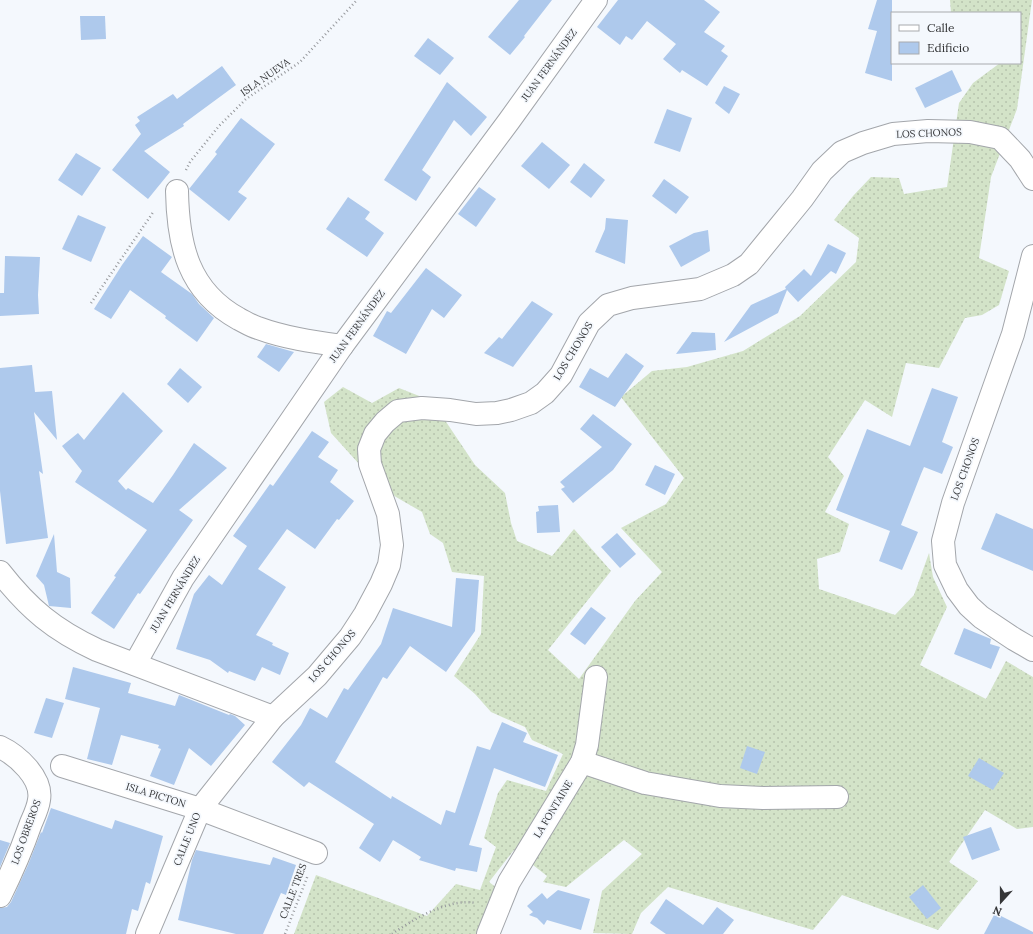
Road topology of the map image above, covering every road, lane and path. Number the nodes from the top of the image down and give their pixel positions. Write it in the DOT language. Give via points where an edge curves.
graph roads {
  1 [pos="357,0"];
  2 [pos="596,0"];
  3 [pos="1033,180"];
  4 [pos="177,191"];
  5 [pos="1033,256"];
  6 [pos="90,304"];
  7 [pos="342,346"];
  8 [pos="0,572"];
  9 [pos="1033,650"];
  10 [pos="135,664"];
  11 [pos="596,677"];
  12 [pos="273,717"];
  13 [pos="5,749"];
  14 [pos="582,762"];
  15 [pos="62,766"];
  16 [pos="837,797"];
  17 [pos="200,809"];
  18 [pos="316,853"];
  19 [pos="0,896"];
  20 [pos="499,907"];
  21 [pos="147,934"];
  22 [pos="285,934"];
  23 [pos="392,934"];
  24 [pos="488,934"];
  1 -- 4 [label="path, ISLA NUEVA" via="300,62 246,99 219,126 190,162"];
  2 -- 7 [label="street, JUAN FERNÁNDEZ"];
  3 -- 12 [label="street, LOS CHONOS" via="1020,159 1000,138 970,132 928,131 893,134 864,143 842,152 822,171 749,264 733,275 700,289 632,298 608,304 589,323 561,375 531,404 497,413 476,414 422,408 398,411 375,434 370,449 370,464 388,514 392,544 389,565 366,614 350,637 316,676"];
  4 -- 6 [label="path" via="154,212"];
  4 -- 7 [label="street" via="178,228 184,249 194,276 209,297 227,312 257,328 295,339"];
  5 -- 9 [label="street, LOS CHONOS" via="1013,334 952,503 943,541 945,565 956,590 969,606 981,617"];
  7 -- 10 [label="street, JUAN FERNÁNDEZ" via="183,578"];
  8 -- 10 [label="street" via="17,593 46,620 75,640"];
  10 -- 12 [label="street"];
  11 -- 14 [label="street, LA FONTAINE" via="587,745"];
  12 -- 17 [label="street, CALLE UNO"];
  13 -- 19 [label="street, LOS OBREROS" via="29,770 38,785 40,799 21,853"];
  14 -- 16 [label="street" via="644,783 720,796"];
  14 -- 20 [label="street, LA FONTAINE" via="509,882"];
  15 -- 17 [label="street, ISLA PICTON"];
  17 -- 18 [label="street, ISLA PICTON"];
  17 -- 21 [label="street, CALLE UNO"];
  18 -- 22 [label="path, CALLE TRES"];
  20 -- 23 [label="path" via="473,902 454,903 415,919"];
  20 -- 24 [label="street, LA FONTAINE"];
}
